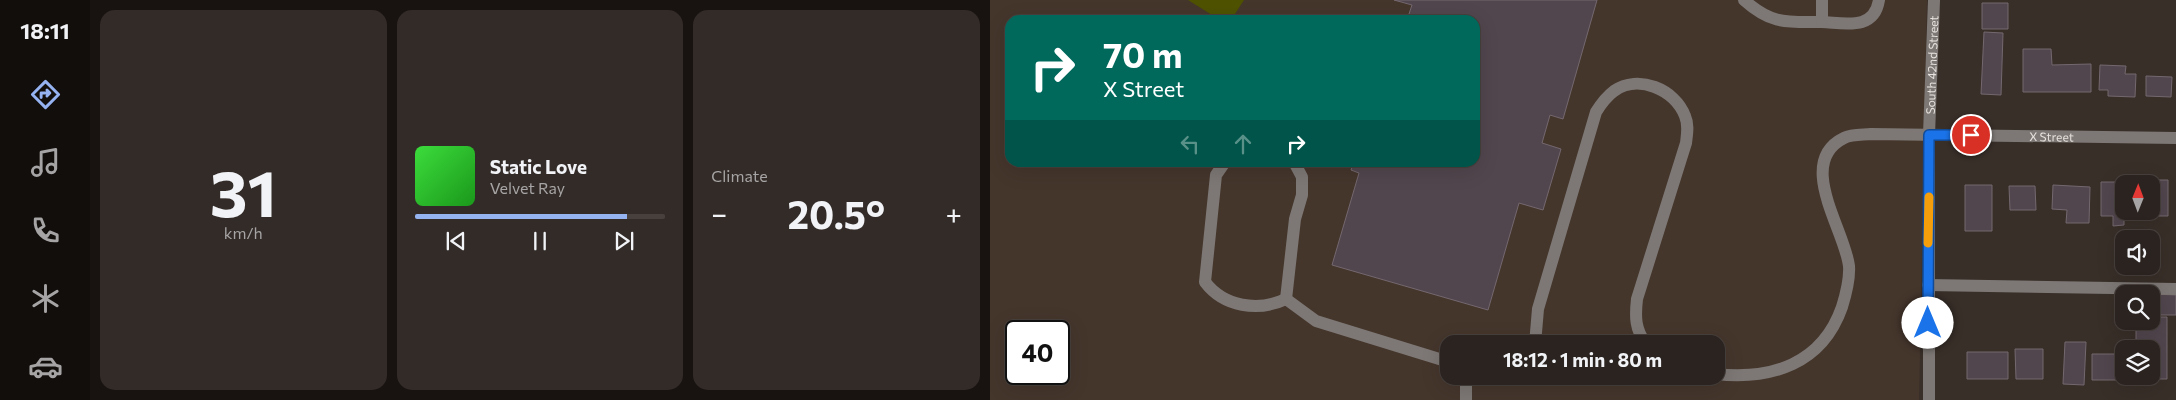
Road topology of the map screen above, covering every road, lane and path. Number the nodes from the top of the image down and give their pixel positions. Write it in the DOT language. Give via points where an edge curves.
graph roads {
  1 [pos="1744,0"];
  2 [pos="1822,0"];
  3 [pos="1879,0"];
  4 [pos="1934,0"];
  5 [pos="1822,22"];
  6 [pos="1929,135"];
  7 [pos="2176,138"];
  8 [pos="1222,167"];
  9 [pos="1297,167"];
  10 [pos="1928,285"];
  11 [pos="2176,288"];
  12 [pos="1286,299"];
  13 [pos="1536,335"];
  14 [pos="1640,335"];
  15 [pos="1440,359"];
  16 [pos="1725,374"];
  17 [pos="1466,385"];
  18 [pos="1466,400"];
  19 [pos="1929,400"];
  1 -- 5 [label="street" via="1773,20"];
  2 -- 5 [label="street"];
  3 -- 5 [label="street" via="1874,16 1867,20 1856,23"];
  4 -- 6 [label="street, South 42nd Street"];
  6 -- 7 [label="street, X Street"];
  6 -- 10 [label="street, South 42nd Street"];
  6 -- 16 [label="street, X Street" via="1871,134 1846,137 1834,145 1822,170 1823,185 1847,255 1849,278 1839,314 1829,335 1816,349 1780,370 1759,375"];
  8 -- 12 [label="street" via="1216,175 1205,282 1224,300 1237,304 1261,306"];
  9 -- 12 [label="street" via="1302,177 1302,195 1294,219"];
  10 -- 11 [label="street"];
  10 -- 19 [label="street, South 42nd Street"];
  12 -- 15 [label="street" via="1316,321"];
  13 -- 14 [label="street" via="1538,309 1596,112 1615,90 1643,84 1669,95 1685,116 1688,128 1637,300 1634,319"];
  17 -- 18 [label="street"];
}
